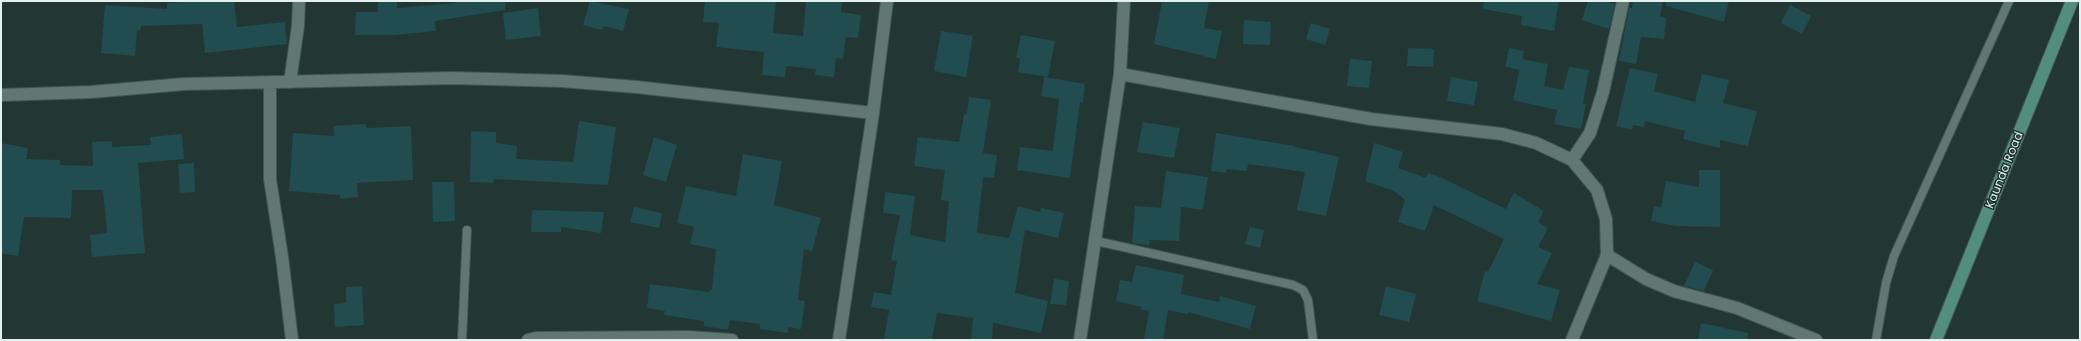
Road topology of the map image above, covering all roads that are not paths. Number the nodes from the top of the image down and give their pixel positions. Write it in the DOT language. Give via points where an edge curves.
graph roads {
  1 [pos="299,1"];
  2 [pos="887,1"];
  3 [pos="1124,1"];
  4 [pos="1623,1"];
  5 [pos="2009,1"];
  6 [pos="2072,1"];
  7 [pos="1120,74"];
  8 [pos="290,82"];
  9 [pos="270,83"];
  10 [pos="1,95"];
  11 [pos="873,113"];
  12 [pos="1572,160"];
  13 [pos="467,230"];
  14 [pos="1096,241"];
  15 [pos="1607,255"];
  16 [pos="684,338"];
  17 [pos="292,340"];
  18 [pos="462,340"];
  19 [pos="528,340"];
  20 [pos="732,340"];
  21 [pos="839,340"];
  22 [pos="1080,340"];
  23 [pos="1313,340"];
  24 [pos="1572,340"];
  25 [pos="1816,340"];
  26 [pos="1876,340"];
  27 [pos="1936,340"];
  1 -- 8 [label="street"];
  2 -- 11 [label="street"];
  3 -- 7 [label="street"];
  4 -- 12 [label="street" via="1608,71 1590,134"];
  5 -- 26 [label="lane" via="1894,256 1886,283"];
  6 -- 27 [label="main road, Kaunda Road"];
  7 -- 12 [label="street" via="1371,119 1502,134 1536,143"];
  7 -- 14 [label="street"];
  8 -- 9 [label="street"];
  8 -- 11 [label="street" via="452,78 562,81"];
  9 -- 10 [label="street" via="184,84 90,92"];
  9 -- 17 [label="street" via="270,179"];
  11 -- 21 [label="street"];
  12 -- 15 [label="street" via="1597,190 1606,219"];
  13 -- 18 [label="lane"];
  14 -- 22 [label="street"];
  14 -- 23 [label="lane" via="1293,285 1303,290 1308,300"];
  15 -- 24 [label="street"];
  15 -- 25 [label="street" via="1646,279 1667,288 1737,308"];
  16 -- 19 [label="street" via="597,336"];
  16 -- 20 [label="street"];
}
